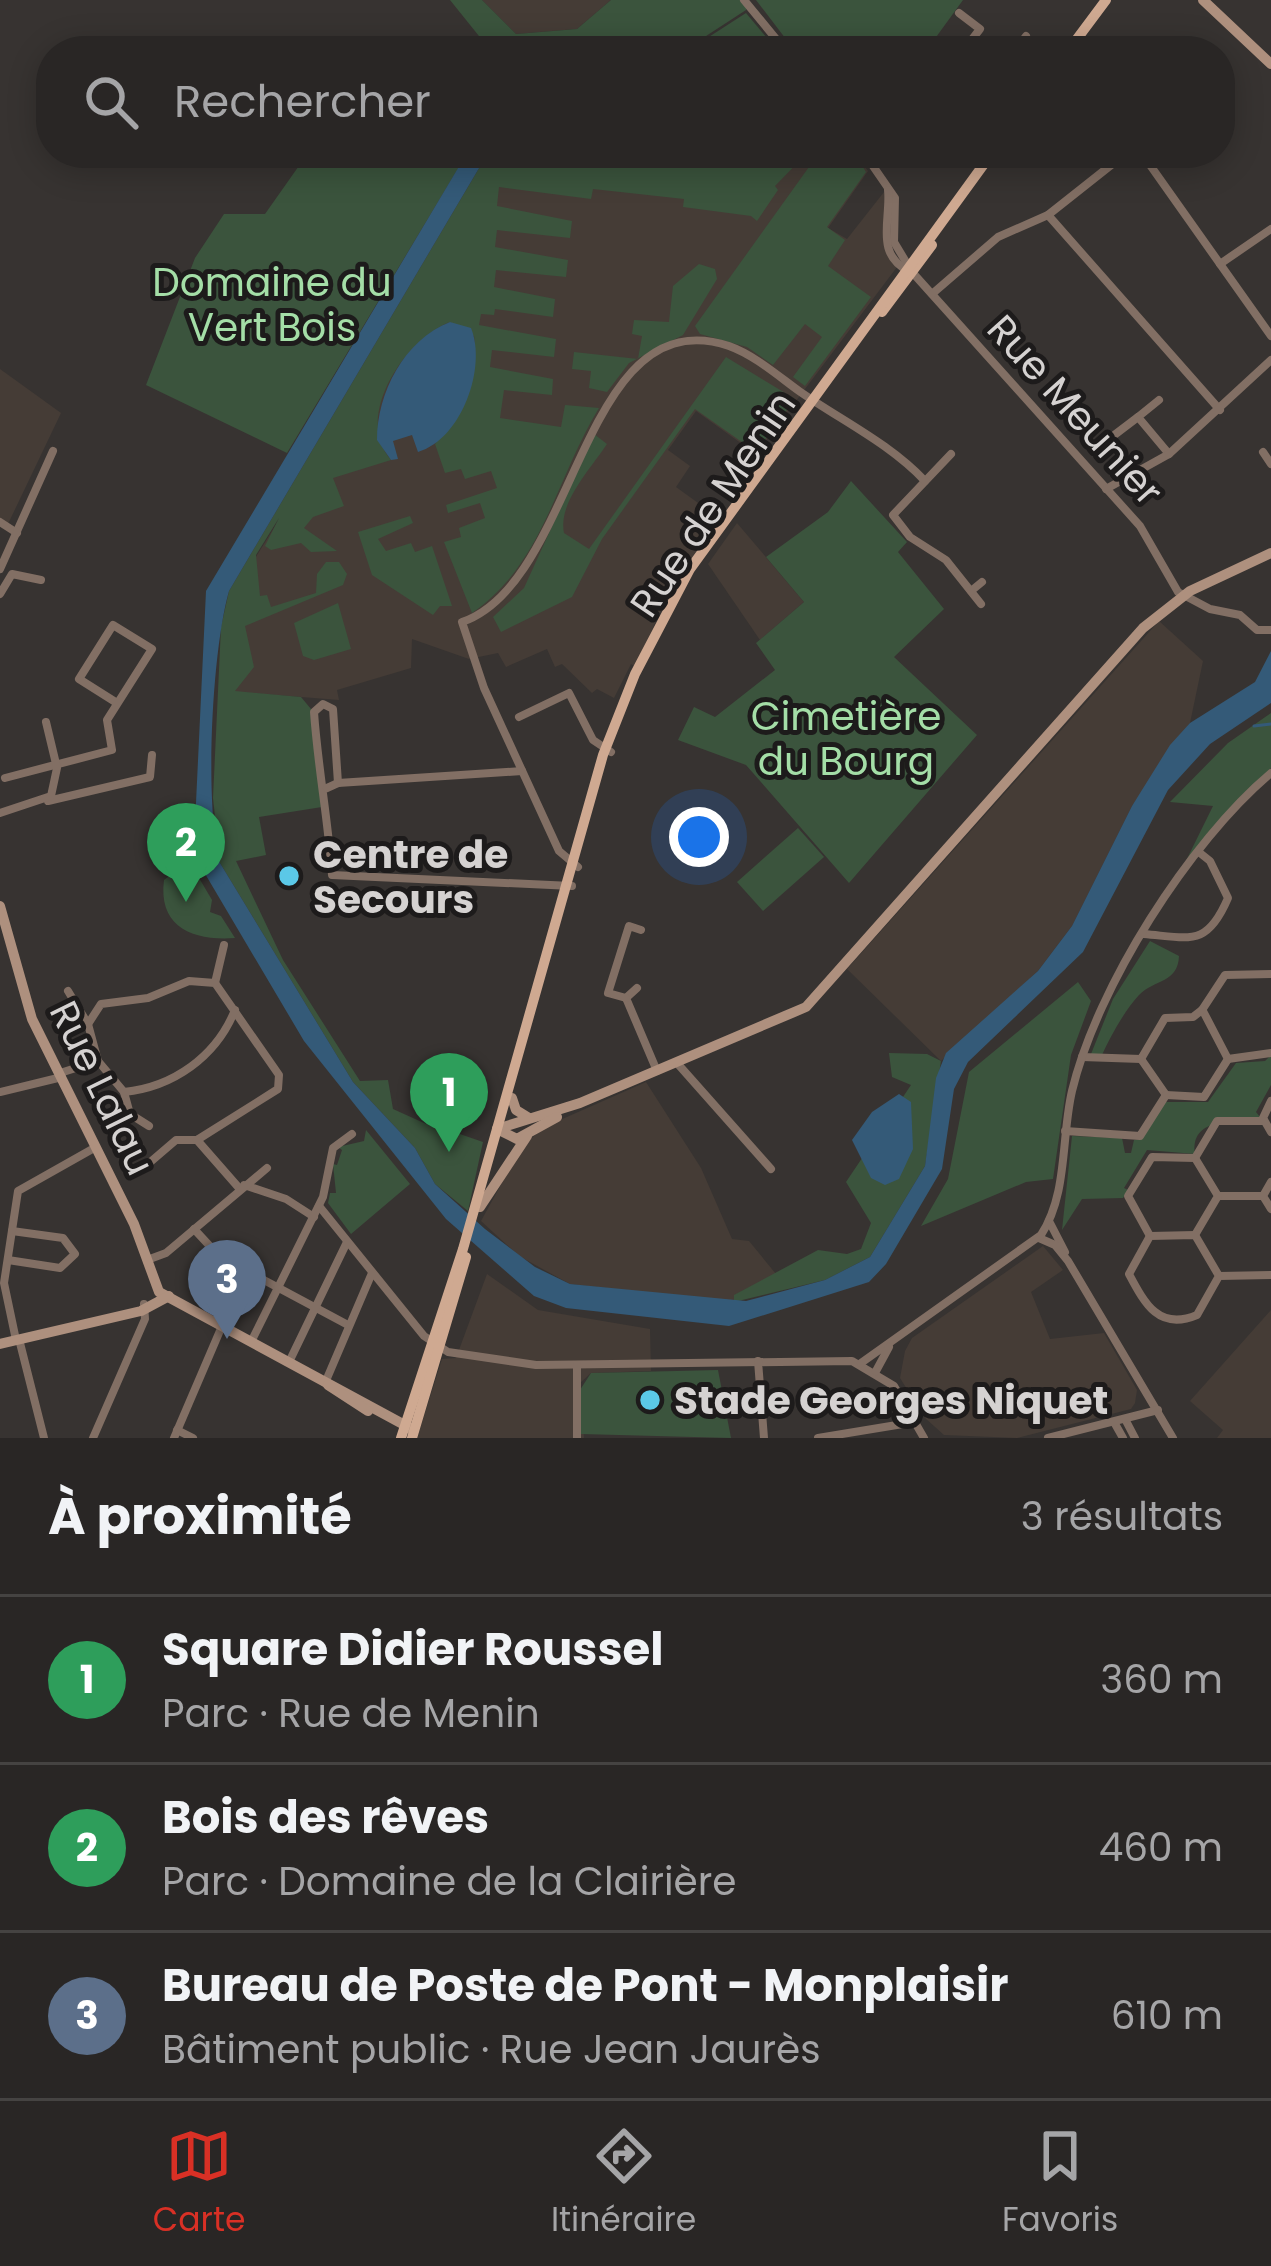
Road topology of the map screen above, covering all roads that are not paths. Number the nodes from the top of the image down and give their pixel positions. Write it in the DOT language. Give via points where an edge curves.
graph roads {
  1 [pos="744,0"];
  2 [pos="1110,0"];
  3 [pos="1202,0"];
  4 [pos="959,13"];
  5 [pos="774,36"];
  6 [pos="974,36"];
  7 [pos="1083,36"];
  8 [pos="1271,64"];
  9 [pos="874,168"];
  10 [pos="985,168"];
  11 [pos="1107,168"];
  12 [pos="1149,168"];
  13 [pos="1048,215"];
  14 [pos="1271,229"];
  15 [pos="1220,264"];
  16 [pos="908,269"];
  17 [pos="932,294"];
  18 [pos="1271,336"];
  19 [pos="1271,360"];
  20 [pos="1159,400"];
  21 [pos="814,401"];
  22 [pos="1220,410"];
  23 [pos="1138,417"];
  24 [pos="1113,436"];
  25 [pos="52,451"];
  26 [pos="1263,452"];
  27 [pos="951,454"];
  28 [pos="1169,454"];
  29 [pos="1271,464"];
  30 [pos="925,481"];
  31 [pos="1106,489"];
  32 [pos="0,522"];
  33 [pos="17,533"];
  34 [pos="1271,553"];
  35 [pos="0,569"];
  36 [pos="41,580"];
  37 [pos="982,582"];
  38 [pos="971,591"];
  39 [pos="0,593"];
  40 [pos="1182,596"];
  41 [pos="981,604"];
  42 [pos="1271,630"];
  43 [pos="117,703"];
  44 [pos="519,717"];
  45 [pos="46,722"];
  46 [pos="608,751"];
  47 [pos="152,755"];
  48 [pos="57,766"];
  49 [pos="522,771"];
  50 [pos="1271,773"];
  51 [pos="5,778"];
  52 [pos="338,783"];
  53 [pos="327,788"];
  54 [pos="46,801"];
  55 [pos="0,813"];
  56 [pos="1200,853"];
  57 [pos="574,866"];
  58 [pos="569,886"];
  59 [pos="0,906"];
  60 [pos="641,930"];
  61 [pos="3,934"];
  62 [pos="1142,934"];
  63 [pos="224,945"];
  64 [pos="1271,977"];
  65 [pos="214,983"];
  66 [pos="638,988"];
  67 [pos="68,991"];
  68 [pos="626,998"];
  69 [pos="235,1010"];
  70 [pos="1202,1010"];
  71 [pos="88,1024"];
  72 [pos="1271,1053"];
  73 [pos="1082,1058"];
  74 [pos="1141,1059"];
  75 [pos="1228,1059"];
  76 [pos="98,1061"];
  77 [pos="677,1063"];
  78 [pos="657,1071"];
  79 [pos="61,1075"];
  80 [pos="0,1092"];
  81 [pos="124,1092"];
  82 [pos="1166,1095"];
  83 [pos="512,1098"];
  84 [pos="1271,1101"];
  85 [pos="580,1103"];
  86 [pos="538,1118"];
  87 [pos="1264,1120"];
  88 [pos="149,1126"];
  89 [pos="501,1130"];
  90 [pos="1065,1131"];
  91 [pos="532,1132"];
  92 [pos="1271,1132"];
  93 [pos="352,1134"];
  94 [pos="197,1140"];
  95 [pos="96,1147"];
  96 [pos="1195,1158"];
  97 [pos="267,1168"];
  98 [pos="771,1169"];
  99 [pos="141,1170"];
  100 [pos="1271,1182"];
  101 [pos="241,1186"];
  102 [pos="1218,1196"];
  103 [pos="1263,1196"];
  104 [pos="319,1206"];
  105 [pos="478,1206"];
  106 [pos="1271,1209"];
  107 [pos="314,1217"];
  108 [pos="1049,1221"];
  109 [pos="194,1229"];
  110 [pos="12,1231"];
  111 [pos="1195,1235"];
  112 [pos="1150,1236"];
  113 [pos="1038,1238"];
  114 [pos="347,1242"];
  115 [pos="8,1260"];
  116 [pos="148,1260"];
  117 [pos="1068,1261"];
  118 [pos="1271,1262"];
  119 [pos="372,1273"];
  120 [pos="1268,1275"];
  121 [pos="1219,1276"];
  122 [pos="278,1287"];
  123 [pos="168,1295"];
  124 [pos="144,1306"];
  125 [pos="315,1307"];
  126 [pos="349,1324"];
  127 [pos="223,1325"];
  128 [pos="899,1337"];
  129 [pos="17,1340"];
  130 [pos="252,1340"];
  131 [pos="0,1344"];
  132 [pos="435,1345"];
  133 [pos="290,1360"];
  134 [pos="758,1361"];
  135 [pos="861,1364"];
  136 [pos="577,1365"];
  137 [pos="877,1371"];
  138 [pos="325,1380"];
  139 [pos="1158,1410"];
  140 [pos="1125,1419"];
  141 [pos="915,1422"];
  142 [pos="1114,1422"];
  143 [pos="176,1434"];
  144 [pos="410,1434"];
  145 [pos="44,1438"];
  146 [pos="93,1438"];
  147 [pos="193,1438"];
  148 [pos="577,1438"];
  149 [pos="764,1438"];
  150 [pos="818,1438"];
  151 [pos="924,1438"];
  152 [pos="1048,1438"];
  153 [pos="1123,1438"];
  154 [pos="1135,1438"];
  155 [pos="1173,1438"];
  1 -- 5 [label="street"];
  2 -- 7 [label="main road"];
  3 -- 8 [label="main road"];
  4 -- 6 [label="street" via="980,28"];
  9 -- 16 [label="street" via="896,204 893,242"];
  10 -- 16 [label="main road, Rue de Menin"];
  11 -- 13 [label="street"];
  12 -- 15 [label="street"];
  13 -- 17 [label="street" via="998,237"];
  13 -- 22 [label="street"];
  14 -- 15 [label="street"];
  15 -- 18 [label="street"];
  16 -- 17 [label="street, Rue Meunier"];
  16 -- 21 [label="main road, Rue de Menin"];
  17 -- 31 [label="street, Rue Meunier"];
  19 -- 22 [label="street"];
  20 -- 23 [label="street"];
  21 -- 30 [label="street" via="892,448"];
  21 -- 46 [label="main road, Rue de Menin" via="680,595"];
  21 -- 49 [label="street" via="719,344 688,343 650,357 625,379 520,579 491,610 462,622"];
  22 -- 28 [label="street"];
  23 -- 24 [label="street"];
  23 -- 28 [label="street"];
  25 -- 33 [label="street"];
  26 -- 29 [label="street"];
  27 -- 30 [label="street"];
  28 -- 31 [label="street"];
  30 -- 38 [label="street" via="893,518"];
  31 -- 40 [label="street, Rue Meunier" via="1144,532"];
  32 -- 33 [label="street"];
  33 -- 35 [label="street"];
  34 -- 40 [label="main road"];
  36 -- 39 [label="street" via="12,574"];
  37 -- 38 [label="street"];
  38 -- 41 [label="street"];
  40 -- 42 [label="street"];
  40 -- 77 [label="main road" via="1137,634 796,1007"];
  43 -- 43 [label="street" via="79,679 113,625 152,649"];
  43 -- 48 [label="street" via="107,723 112,750"];
  44 -- 46 [label="street" via="569,694"];
  45 -- 48 [label="street"];
  46 -- 57 [label="main road, Rue de Menin"];
  47 -- 54 [label="street" via="150,777"];
  48 -- 51 [label="street"];
  48 -- 54 [label="street"];
  49 -- 52 [label="street"];
  49 -- 57 [label="street"];
  50 -- 56 [label="street"];
  52 -- 53 [label="street"];
  52 -- 53 [label="street" via="333,709 323,704 314,712"];
  53 -- 58 [label="street" via="332,875"];
  54 -- 55 [label="street"];
  56 -- 62 [label="street"];
  56 -- 62 [label="street" via="1228,898 1207,933"];
  57 -- 58 [label="main road, Rue de Menin"];
  58 -- 83 [label="main road, Rue de Menin"];
  58 -- 89 [label="main road, Rue de Menin"];
  59 -- 61 [label="main road, Rue Lalau"];
  60 -- 68 [label="street" via="629,926 608,993"];
  61 -- 79 [label="main road, Rue Lalau"];
  62 -- 73 [label="street"];
  63 -- 65 [label="street"];
  64 -- 70 [label="street" via="1224,976"];
  65 -- 69 [label="street"];
  65 -- 71 [label="street" via="189,981 148,998 104,1003"];
  66 -- 68 [label="street"];
  67 -- 71 [label="street"];
  68 -- 78 [label="street"];
  69 -- 81 [label="street" via="199,1063"];
  69 -- 94 [label="street" via="279,1085 266,1102"];
  70 -- 74 [label="street" via="1165,1018"];
  70 -- 75 [label="street"];
  71 -- 76 [label="street"];
  72 -- 75 [label="street"];
  73 -- 74 [label="street"];
  73 -- 90 [label="street"];
  74 -- 82 [label="street"];
  75 -- 82 [label="street" via="1204,1097"];
  76 -- 79 [label="street"];
  76 -- 81 [label="street"];
  77 -- 78 [label="main road"];
  77 -- 98 [label="street"];
  78 -- 85 [label="main road"];
  79 -- 80 [label="street"];
  79 -- 95 [label="main road, Rue Lalau"];
  81 -- 88 [label="street" via="130,1114"];
  82 -- 90 [label="street" via="1140,1136"];
  83 -- 86 [label="main road" via="520,1114"];
  83 -- 89 [label="main road, Rue de Menin"];
  84 -- 87 [label="street"];
  85 -- 86 [label="main road"];
  85 -- 91 [label="main road"];
  86 -- 89 [label="main road"];
  87 -- 92 [label="street"];
  87 -- 96 [label="street" via="1217,1121"];
  89 -- 91 [label="main road" via="517,1139"];
  89 -- 105 [label="main road, Rue de Menin"];
  90 -- 108 [label="street"];
  91 -- 105 [label="main road"];
  93 -- 104 [label="street" via="333,1148"];
  94 -- 99 [label="street" via="176,1140"];
  94 -- 101 [label="street"];
  95 -- 110 [label="street" via="21,1186"];
  95 -- 116 [label="main road, Rue Lalau"];
  96 -- 102 [label="street"];
  96 -- 112 [label="street" via="1147,1160 1128,1199"];
  97 -- 101 [label="street"];
  100 -- 103 [label="street"];
  101 -- 107 [label="street"];
  101 -- 109 [label="street"];
  102 -- 103 [label="street"];
  102 -- 111 [label="street"];
  103 -- 106 [label="street"];
  104 -- 107 [label="street"];
  104 -- 114 [label="street"];
  105 -- 132 [label="main road, Rue de Menin"];
  107 -- 122 [label="street"];
  108 -- 113 [label="street"];
  108 -- 117 [label="street"];
  109 -- 116 [label="street"];
  109 -- 122 [label="street" via="218,1256"];
  110 -- 115 [label="street"];
  110 -- 115 [label="street" via="63,1238 75,1254 60,1268"];
  111 -- 112 [label="street"];
  111 -- 121 [label="street"];
  112 -- 121 [label="street" via="1130,1276 1155,1317 1197,1315"];
  113 -- 117 [label="street"];
  113 -- 128 [label="street"];
  114 -- 119 [label="street"];
  114 -- 125 [label="street"];
  115 -- 129 [label="street" via="4,1287"];
  116 -- 123 [label="main road, Rue Lalau"];
  117 -- 139 [label="street"];
  118 -- 120 [label="street"];
  119 -- 126 [label="street"];
  119 -- 132 [label="street"];
  120 -- 121 [label="street"];
  122 -- 125 [label="street"];
  122 -- 130 [label="street"];
  123 -- 124 [label="main road"];
  123 -- 127 [label="main road"];
  124 -- 129 [label="main road"];
  124 -- 146 [label="street"];
  125 -- 126 [label="street"];
  125 -- 133 [label="street"];
  126 -- 138 [label="street"];
  127 -- 130 [label="main road"];
  127 -- 143 [label="street"];
  128 -- 135 [label="street"];
  128 -- 137 [label="street"];
  129 -- 131 [label="main road"];
  129 -- 145 [label="street"];
  130 -- 133 [label="main road"];
  132 -- 136 [label="street" via="522,1365"];
  132 -- 144 [label="main road, Rue de Menin"];
  133 -- 138 [label="main road"];
  134 -- 135 [label="street"];
  134 -- 136 [label="street"];
  134 -- 149 [label="street"];
  135 -- 137 [label="street"];
  136 -- 148 [label="street"];
  137 -- 141 [label="street"];
  138 -- 144 [label="main road"];
  139 -- 140 [label="street"];
  139 -- 155 [label="street"];
  140 -- 142 [label="street"];
  140 -- 154 [label="street"];
  141 -- 150 [label="street"];
  141 -- 151 [label="street"];
  142 -- 152 [label="street"];
  142 -- 153 [label="street"];
  143 -- 147 [label="street"];
}
